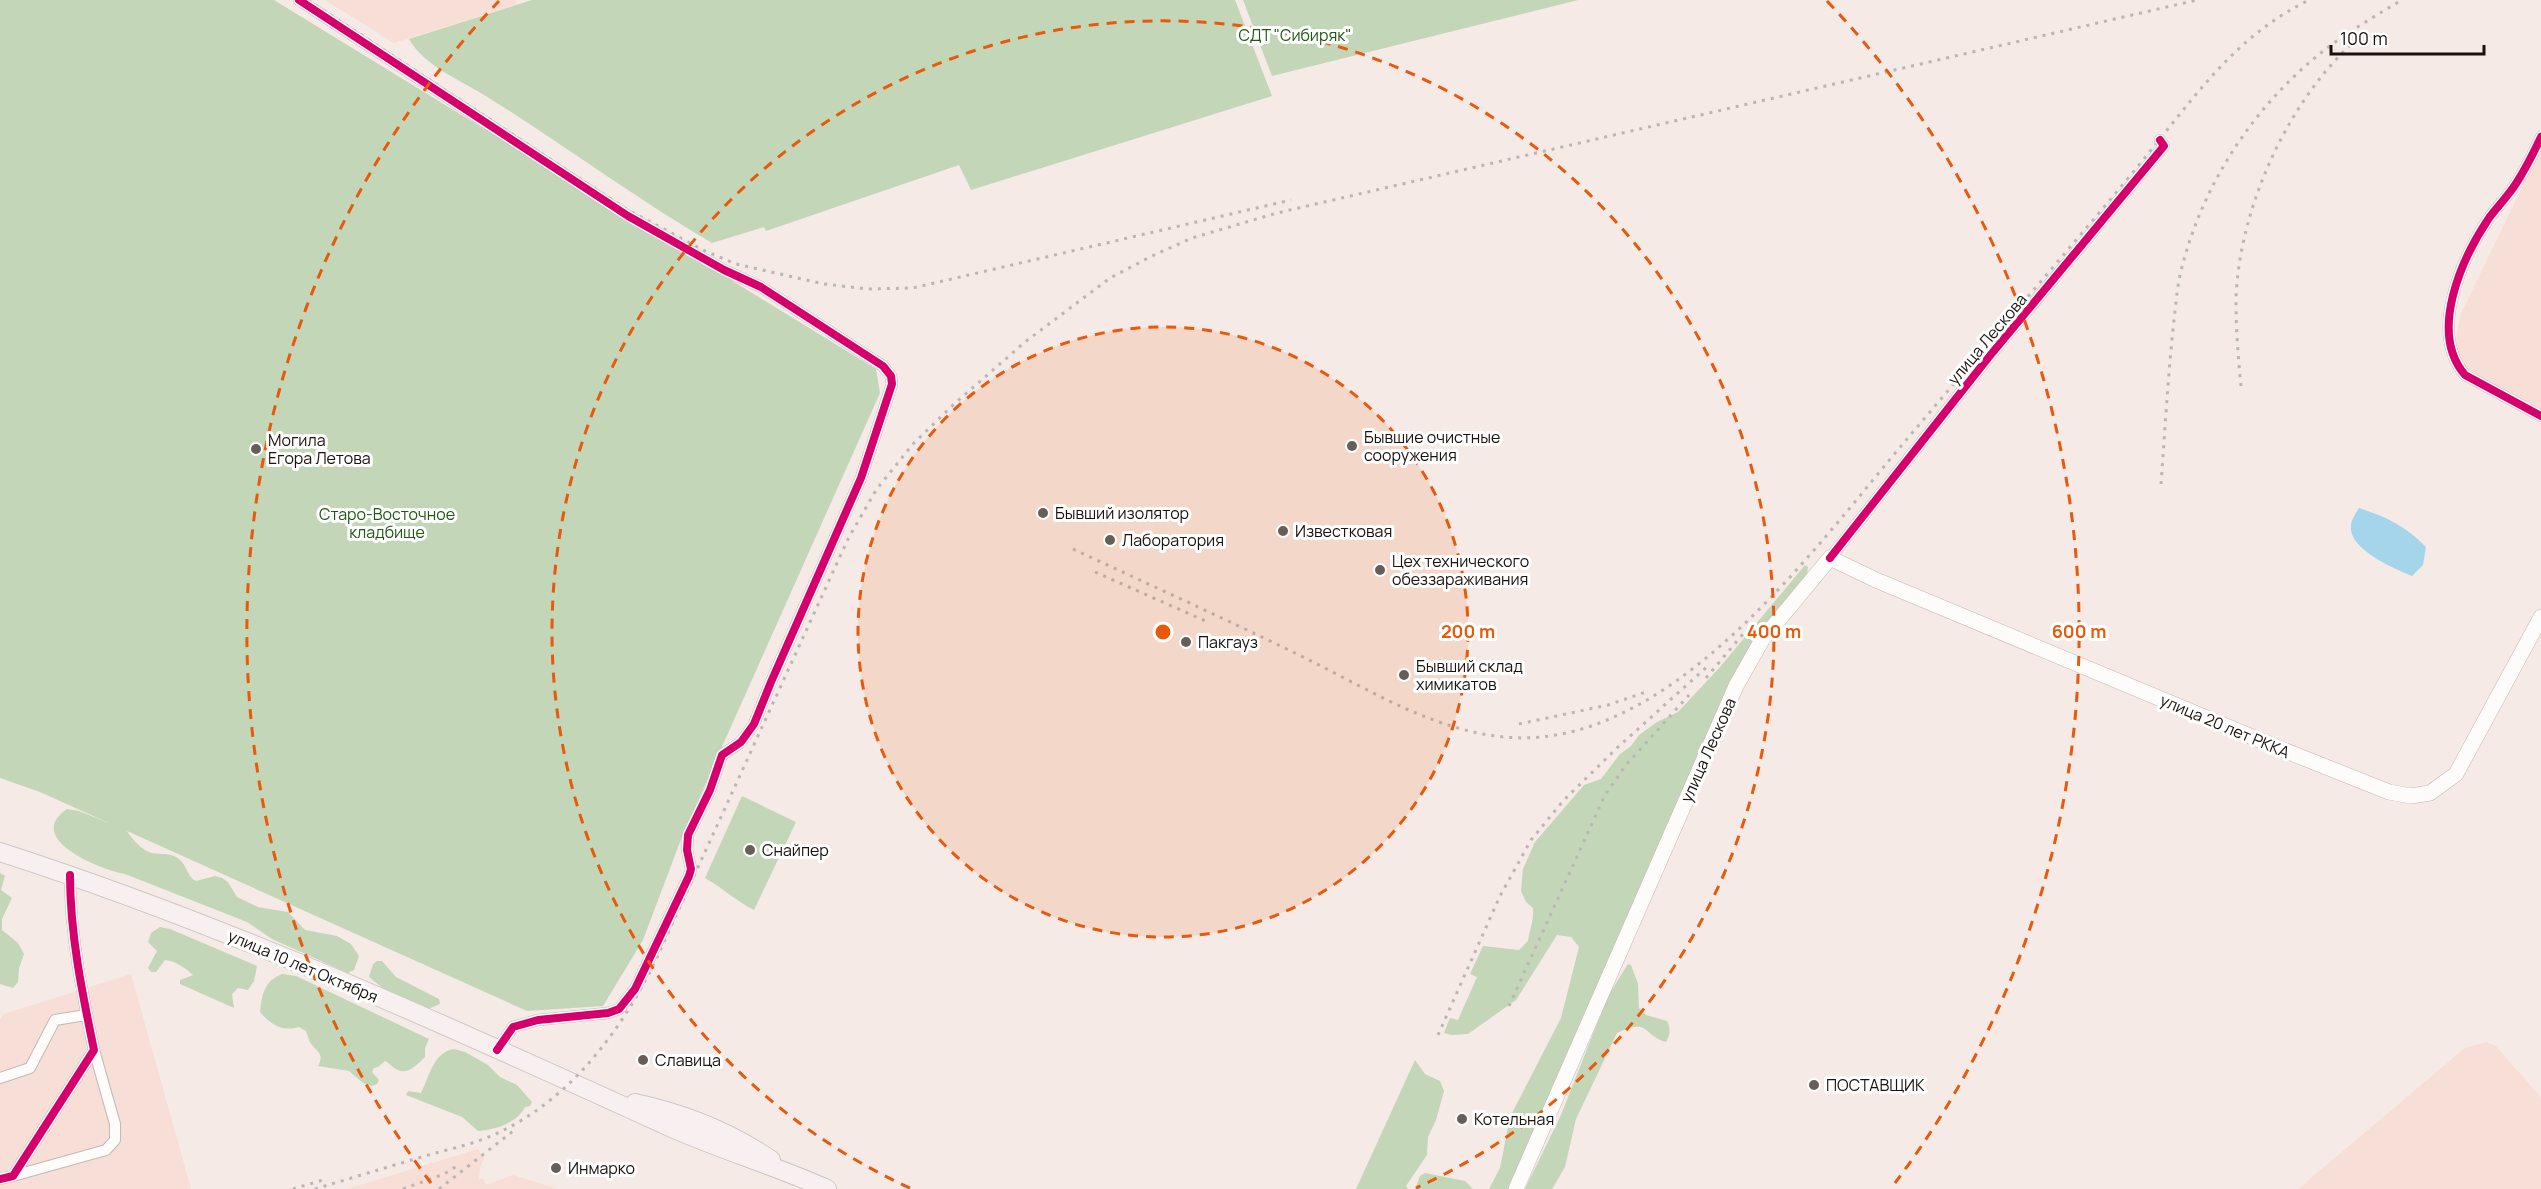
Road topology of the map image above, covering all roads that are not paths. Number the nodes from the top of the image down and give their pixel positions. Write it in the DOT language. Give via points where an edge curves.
graph roads {
  1 [pos="299,0"];
  2 [pos="2541,137"];
  3 [pos="2160,140"];
  4 [pos="2541,416"];
  5 [pos="1830,558"];
  6 [pos="2541,617"];
  7 [pos="0,852"];
  8 [pos="70,875"];
  9 [pos="87,1015"];
  10 [pos="94,1050"];
  11 [pos="497,1050"];
  12 [pos="0,1078"];
  13 [pos="13,1176"];
  14 [pos="0,1179"];
  15 [pos="827,1189"];
  16 [pos="1516,1189"];
  1 -- 11 [label="street" via="628,216 761,287 883,366 891,376 892,384 861,478 754,724 741,742 722,755 688,835 689,876 635,989 619,1009 608,1013 538,1020 513,1027"];
  2 -- 4 [label="street" via="2516,183 2470,249 2450,310 2449,339 2456,364 2465,375"];
  3 -- 5 [label="street, улица Лескова" via="2164,146 2159,154 1988,358"];
  5 -- 6 [label="main road, улица 20 лет РККА" via="2276,747 2389,792 2411,796 2430,794 2456,774"];
  5 -- 16 [label="main road, улица Лескова" via="1762,640 1736,686"];
  7 -- 8 [label="main road, улица 10 лет Октября"];
  8 -- 9 [label="street" via="70,909"];
  8 -- 11 [label="main road, улица 10 лет Октября" via="263,948"];
  9 -- 10 [label="street"];
  9 -- 12 [label="street" via="55,1020 30,1068"];
  10 -- 13 [label="street"];
  10 -- 13 [label="street" via="115,1124 115,1140 106,1150"];
  11 -- 15 [label="main road, улица 10 лет Октября" via="600,1095 669,1110 714,1126 788,1172"];
  13 -- 14 [label="street"];
}
